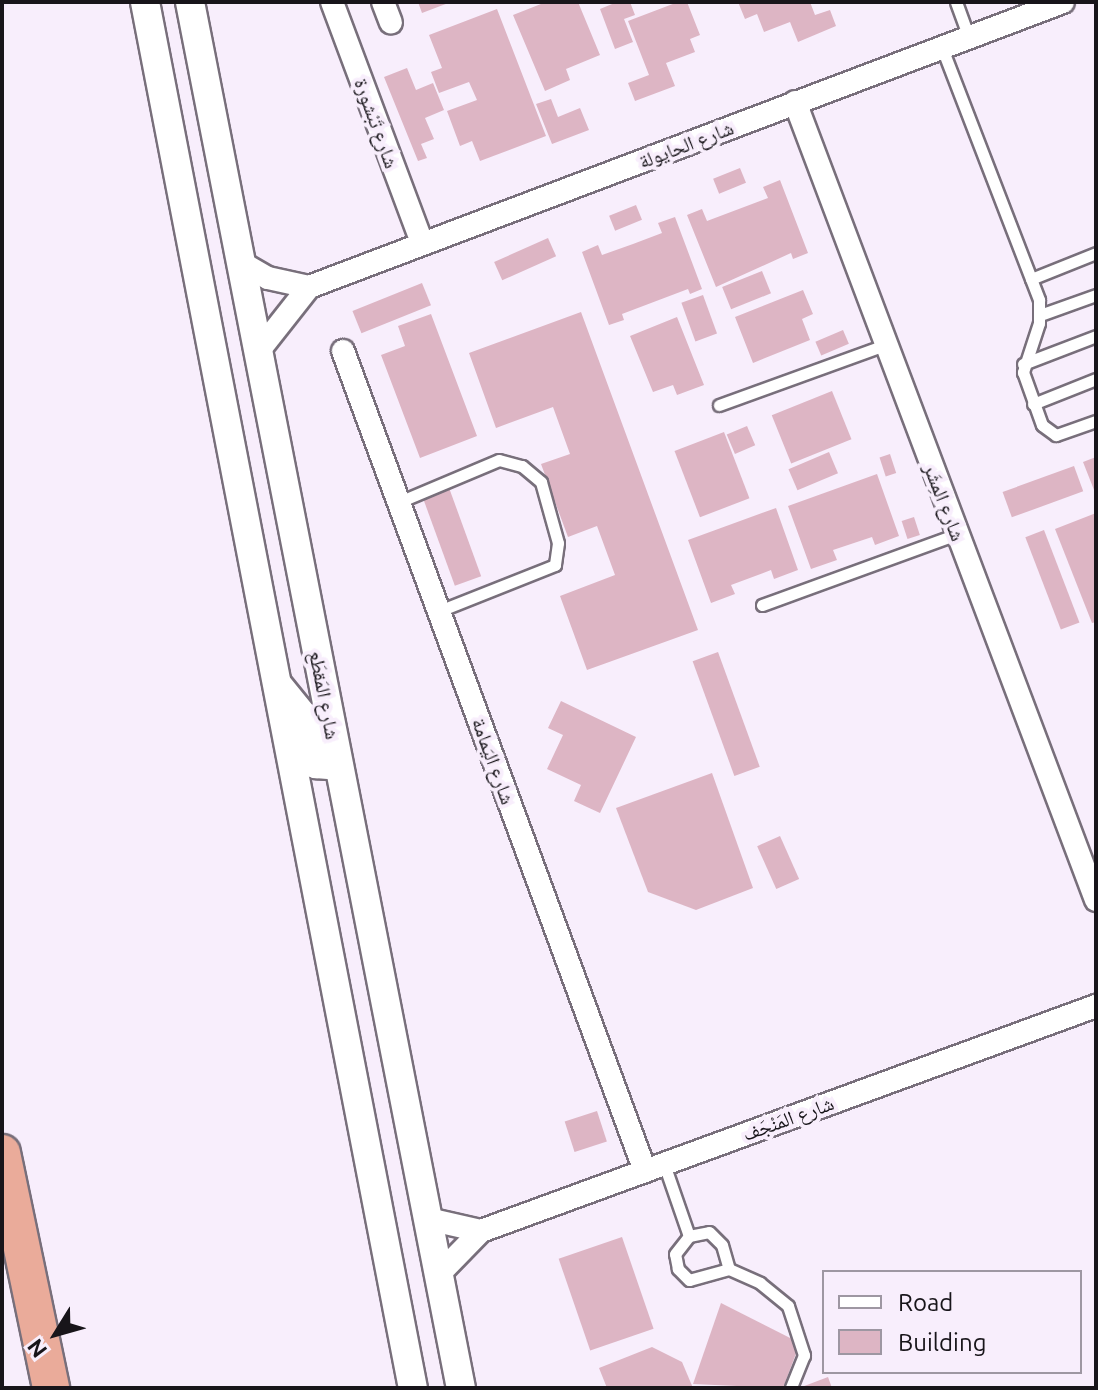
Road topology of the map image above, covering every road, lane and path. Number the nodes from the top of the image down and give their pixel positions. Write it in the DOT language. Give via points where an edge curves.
graph roads {
  1 [pos="145,2"];
  2 [pos="179,2"];
  3 [pos="190,2"];
  4 [pos="332,2"];
  5 [pos="956,2"];
  6 [pos="1063,2"];
  7 [pos="969,38"];
  8 [pos="942,48"];
  9 [pos="795,102"];
  10 [pos="229,204"];
  11 [pos="422,243"];
  12 [pos="1096,253"];
  13 [pos="240,262"];
  14 [pos="1031,279"];
  15 [pos="309,287"];
  16 [pos="1096,295"];
  17 [pos="1040,315"];
  18 [pos="1096,336"];
  19 [pos="885,345"];
  20 [pos="343,351"];
  21 [pos="257,353"];
  22 [pos="1023,364"];
  23 [pos="1096,379"];
  24 [pos="1033,404"];
  25 [pos="719,405"];
  26 [pos="1096,421"];
  27 [pos="399,502"];
  28 [pos="957,534"];
  29 [pos="762,605"];
  30 [pos="439,611"];
  31 [pos="276,681"];
  32 [pos="338,766"];
  33 [pos="1096,900"];
  34 [pos="1096,1006"];
  35 [pos="2,1153"];
  36 [pos="654,1168"];
  37 [pos="428,1219"];
  38 [pos="481,1231"];
  39 [pos="689,1236"];
  40 [pos="729,1269"];
  41 [pos="439,1274"];
  42 [pos="51,1388"];
  43 [pos="413,1388"];
  44 [pos="461,1388"];
  45 [pos="791,1388"];
  1 -- 31 [label="street"];
  2 -- 10 [label="street" via="203,125"];
  3 -- 10 [label="street, شارع المَقطَع"];
  4 -- 11 [label="street, شارع تَبْشورة"];
  5 -- 7 [label="lane"];
  6 -- 7 [label="street, شارع الحايولة"];
  7 -- 8 [label="street, شارع الحايولة"];
  8 -- 9 [label="street, شارع الحايولة"];
  8 -- 14 [label="lane"];
  9 -- 11 [label="street, شارع الحايولة"];
  9 -- 19 [label="street, شارع المِشَر"];
  10 -- 13 [label="street, شارع المَقطَع"];
  11 -- 15 [label="street, شارع الحايولة"];
  12 -- 14 [label="lane"];
  13 -- 15 [label="street" via="268,278"];
  13 -- 21 [label="street, شارع المَقطَع"];
  14 -- 17 [label="lane"];
  15 -- 21 [label="street"];
  16 -- 17 [label="lane"];
  17 -- 22 [label="lane"];
  18 -- 22 [label="lane"];
  19 -- 25 [label="lane"];
  19 -- 28 [label="street, شارع المِشَر"];
  20 -- 27 [label="street, شارع اليَمامة"];
  21 -- 32 [label="street, شارع المَقطَع"];
  22 -- 24 [label="lane"];
  23 -- 24 [label="lane"];
  24 -- 26 [label="lane" via="1050,434"];
  27 -- 30 [label="street, شارع اليَمامة"];
  27 -- 30 [label="lane" via="499,460 522,466 541,482 558,543 555,565"];
  28 -- 29 [label="lane"];
  28 -- 33 [label="street, شارع المِشَر"];
  30 -- 36 [label="street, شارع اليَمامة"];
  31 -- 32 [label="street" via="303,716 316,764"];
  31 -- 43 [label="street"];
  32 -- 37 [label="street, شارع المَقطَع"];
  34 -- 36 [label="street, شارع المَنْجَف"];
  35 -- 42 [label="highway"];
  36 -- 38 [label="street, شارع المَنْجَف"];
  36 -- 39 [label="lane"];
  37 -- 38 [label="street"];
  37 -- 41 [label="street, شارع المَقطَع"];
  38 -- 41 [label="street, شارع المَنْجَف"];
  39 -- 40 [label="lane" via="716,1236"];
  39 -- 40 [label="lane" via="675,1254 683,1275 701,1279"];
  40 -- 45 [label="lane" via="760,1283 788,1306 804,1355"];
  41 -- 44 [label="street, شارع المَقطَع"];
}
